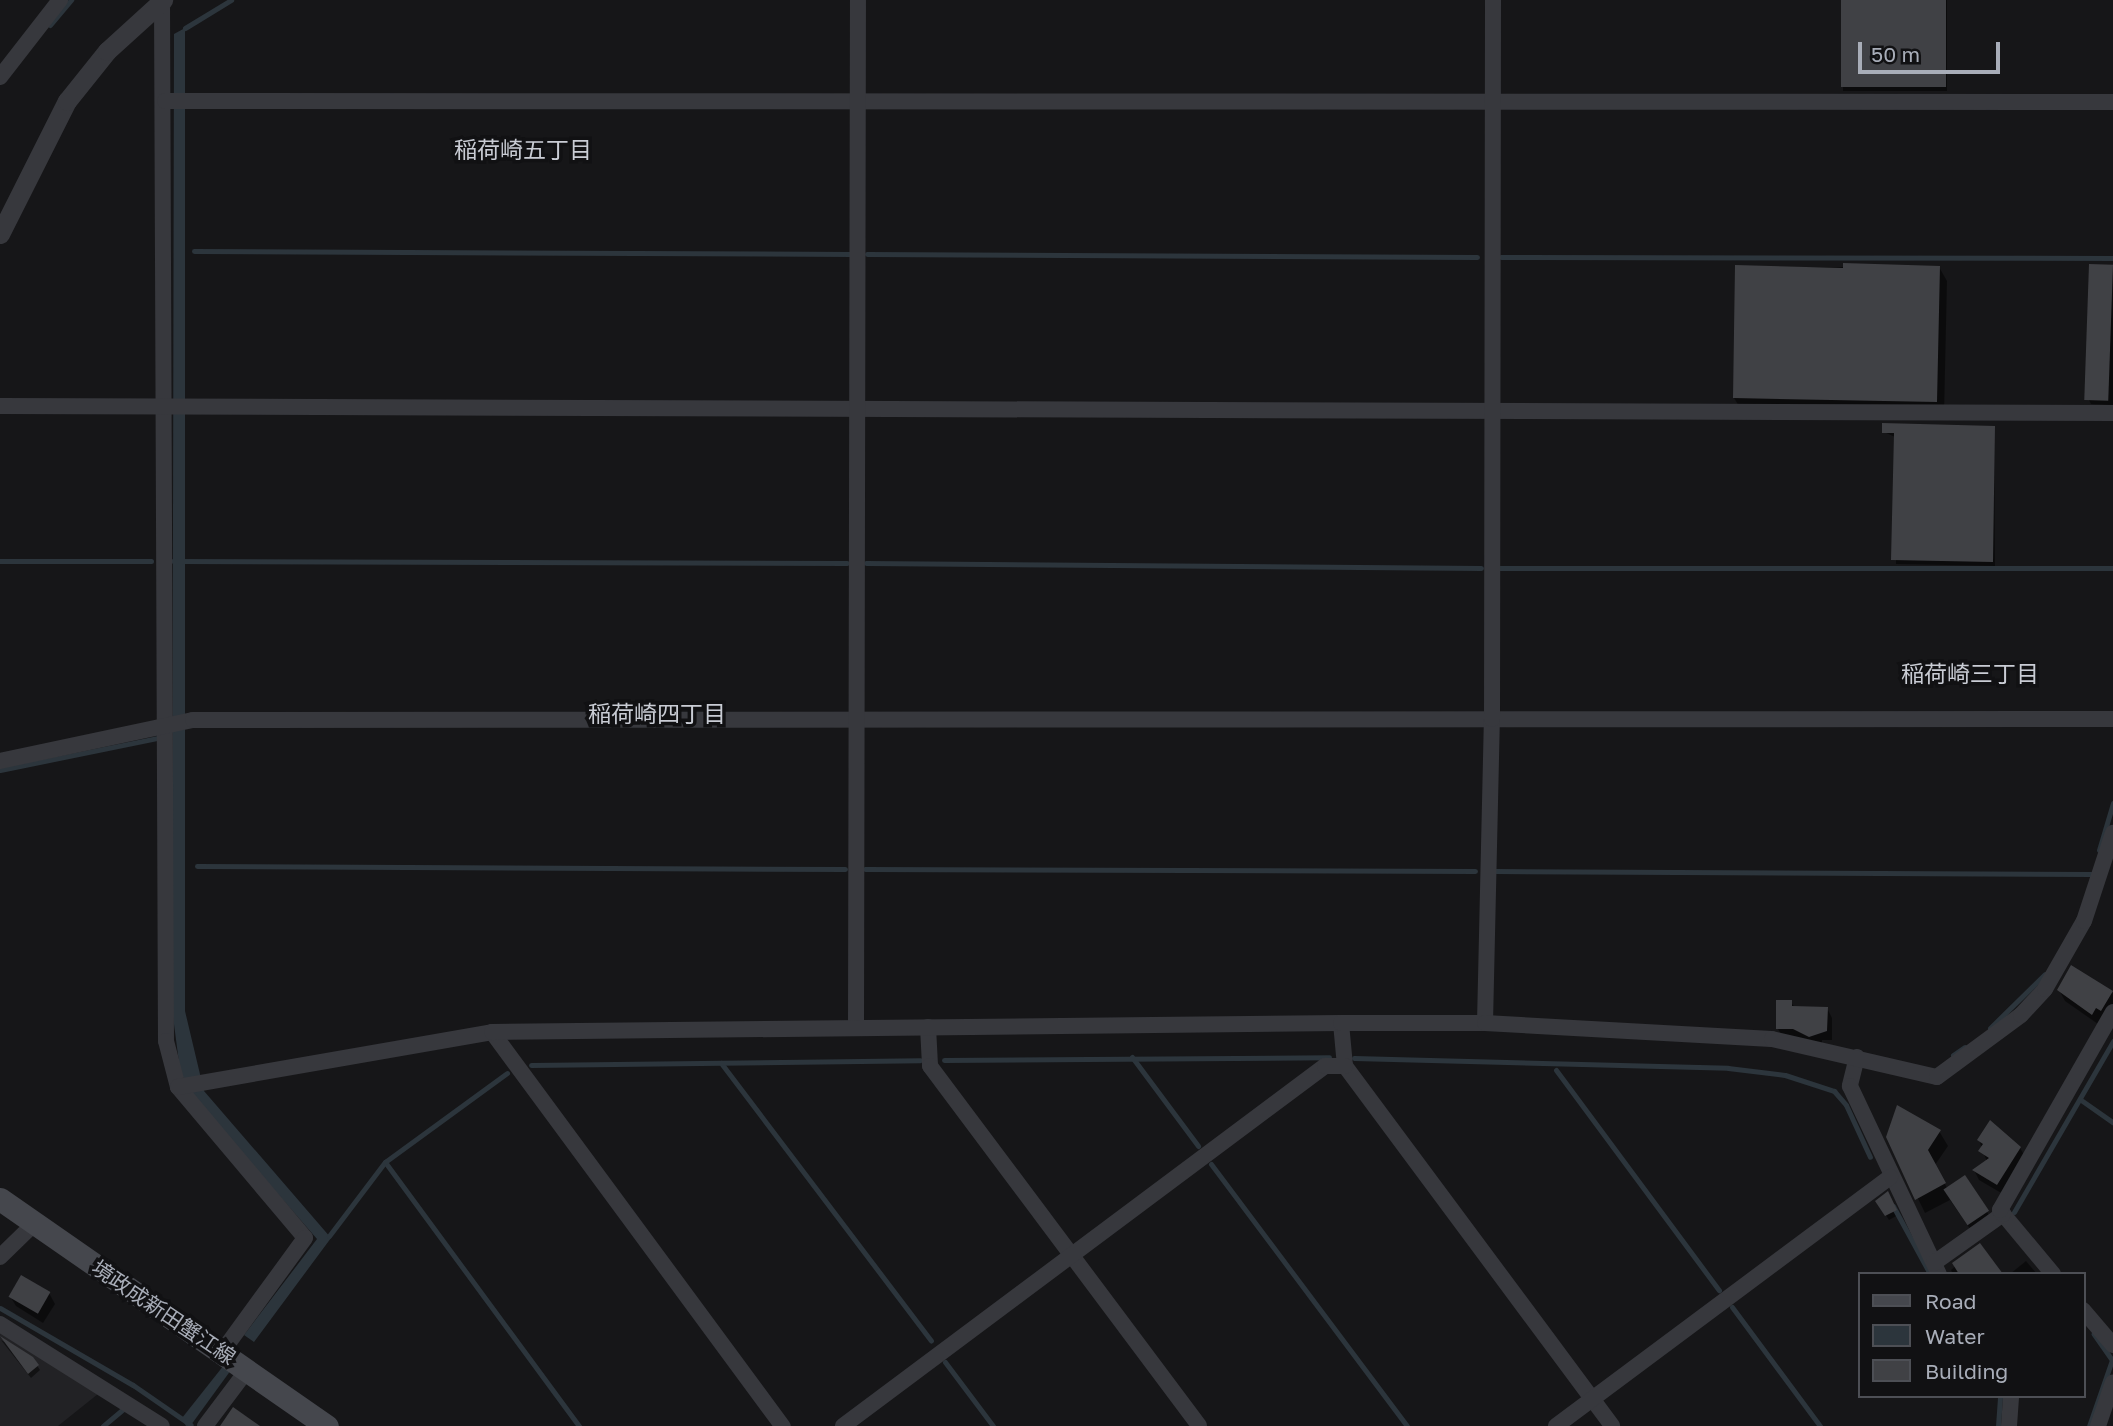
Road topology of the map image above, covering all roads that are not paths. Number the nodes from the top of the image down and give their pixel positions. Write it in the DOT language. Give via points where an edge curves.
graph roads {
  1 [pos="60,0"];
  2 [pos="859,0"];
  3 [pos="1493,0"];
  4 [pos="163,1"];
  5 [pos="0,77"];
  6 [pos="859,100"];
  7 [pos="165,101"];
  8 [pos="2113,102"];
  9 [pos="1493,103"];
  10 [pos="0,234"];
  11 [pos="0,406"];
  12 [pos="163,407"];
  13 [pos="857,408"];
  14 [pos="1490,411"];
  15 [pos="2113,413"];
  16 [pos="856,717"];
  17 [pos="1492,719"];
  18 [pos="2113,719"];
  19 [pos="162,726"];
  20 [pos="0,761"];
  21 [pos="2113,833"];
  22 [pos="2113,1012"];
  23 [pos="1341,1023"];
  24 [pos="1485,1023"];
  25 [pos="856,1027"];
  26 [pos="928,1027"];
  27 [pos="492,1032"];
  28 [pos="1857,1057"];
  29 [pos="1345,1066"];
  30 [pos="181,1087"];
  31 [pos="1890,1177"];
  32 [pos="0,1199"];
  33 [pos="2003,1214"];
  34 [pos="35,1223"];
  35 [pos="1070,1256"];
  36 [pos="0,1257"];
  37 [pos="1936,1269"];
  38 [pos="2051,1272"];
  39 [pos="2085,1312"];
  40 [pos="0,1324"];
  41 [pos="2113,1345"];
  42 [pos="222,1352"];
  43 [pos="248,1369"];
  44 [pos="2113,1382"];
  45 [pos="2011,1398"];
  46 [pos="1592,1400"];
  47 [pos="162,1426"];
  48 [pos="205,1426"];
  49 [pos="327,1426"];
  50 [pos="783,1426"];
  51 [pos="843,1426"];
  52 [pos="1199,1426"];
  53 [pos="1556,1426"];
  54 [pos="1612,1426"];
  55 [pos="2010,1426"];
  56 [pos="2098,1426"];
  1 -- 5 [label="street"];
  2 -- 6 [label="street"];
  3 -- 9 [label="street"];
  4 -- 7 [label="street"];
  4 -- 10 [label="street" via="107,51 67,100"];
  6 -- 7 [label="street"];
  6 -- 9 [label="street"];
  6 -- 13 [label="street"];
  7 -- 12 [label="street"];
  8 -- 9 [label="street"];
  9 -- 14 [label="street"];
  11 -- 12 [label="street"];
  12 -- 13 [label="street"];
  12 -- 19 [label="street"];
  13 -- 14 [label="street"];
  13 -- 16 [label="street"];
  14 -- 15 [label="street"];
  14 -- 17 [label="street"];
  16 -- 17 [label="street"];
  16 -- 19 [label="street" via="193,720"];
  16 -- 25 [label="street"];
  17 -- 18 [label="street"];
  17 -- 24 [label="street"];
  19 -- 20 [label="street"];
  19 -- 30 [label="street" via="166,1041"];
  21 -- 28 [label="street" via="2084,921 2045,989 2021,1016 1937,1077"];
  22 -- 33 [label="street" via="2000,1210"];
  23 -- 24 [label="street"];
  23 -- 26 [label="street"];
  23 -- 29 [label="street"];
  24 -- 28 [label="street" via="1745,1037"];
  25 -- 26 [label="street"];
  25 -- 27 [label="street"];
  26 -- 35 [label="street" via="930,1066"];
  27 -- 30 [label="street"];
  27 -- 50 [label="street"];
  28 -- 31 [label="street" via="1850,1086"];
  29 -- 35 [label="street" via="1325,1066"];
  29 -- 46 [label="street"];
  30 -- 42 [label="street" via="305,1238"];
  31 -- 37 [label="street"];
  31 -- 46 [label="street"];
  32 -- 34 [label="main road, 境政成新田蟹江線"];
  33 -- 37 [label="street"];
  33 -- 38 [label="street"];
  34 -- 36 [label="street"];
  34 -- 42 [label="main road, 境政成新田蟹江線"];
  35 -- 51 [label="street"];
  35 -- 52 [label="street"];
  39 -- 41 [label="street"];
  40 -- 47 [label="street"];
  42 -- 43 [label="main road, 境政成新田蟹江線"];
  43 -- 48 [label="street"];
  43 -- 49 [label="main road, 境政成新田蟹江線"];
  44 -- 56 [label="street"];
  45 -- 55 [label="street"];
  46 -- 53 [label="street"];
  46 -- 54 [label="street"];
}
